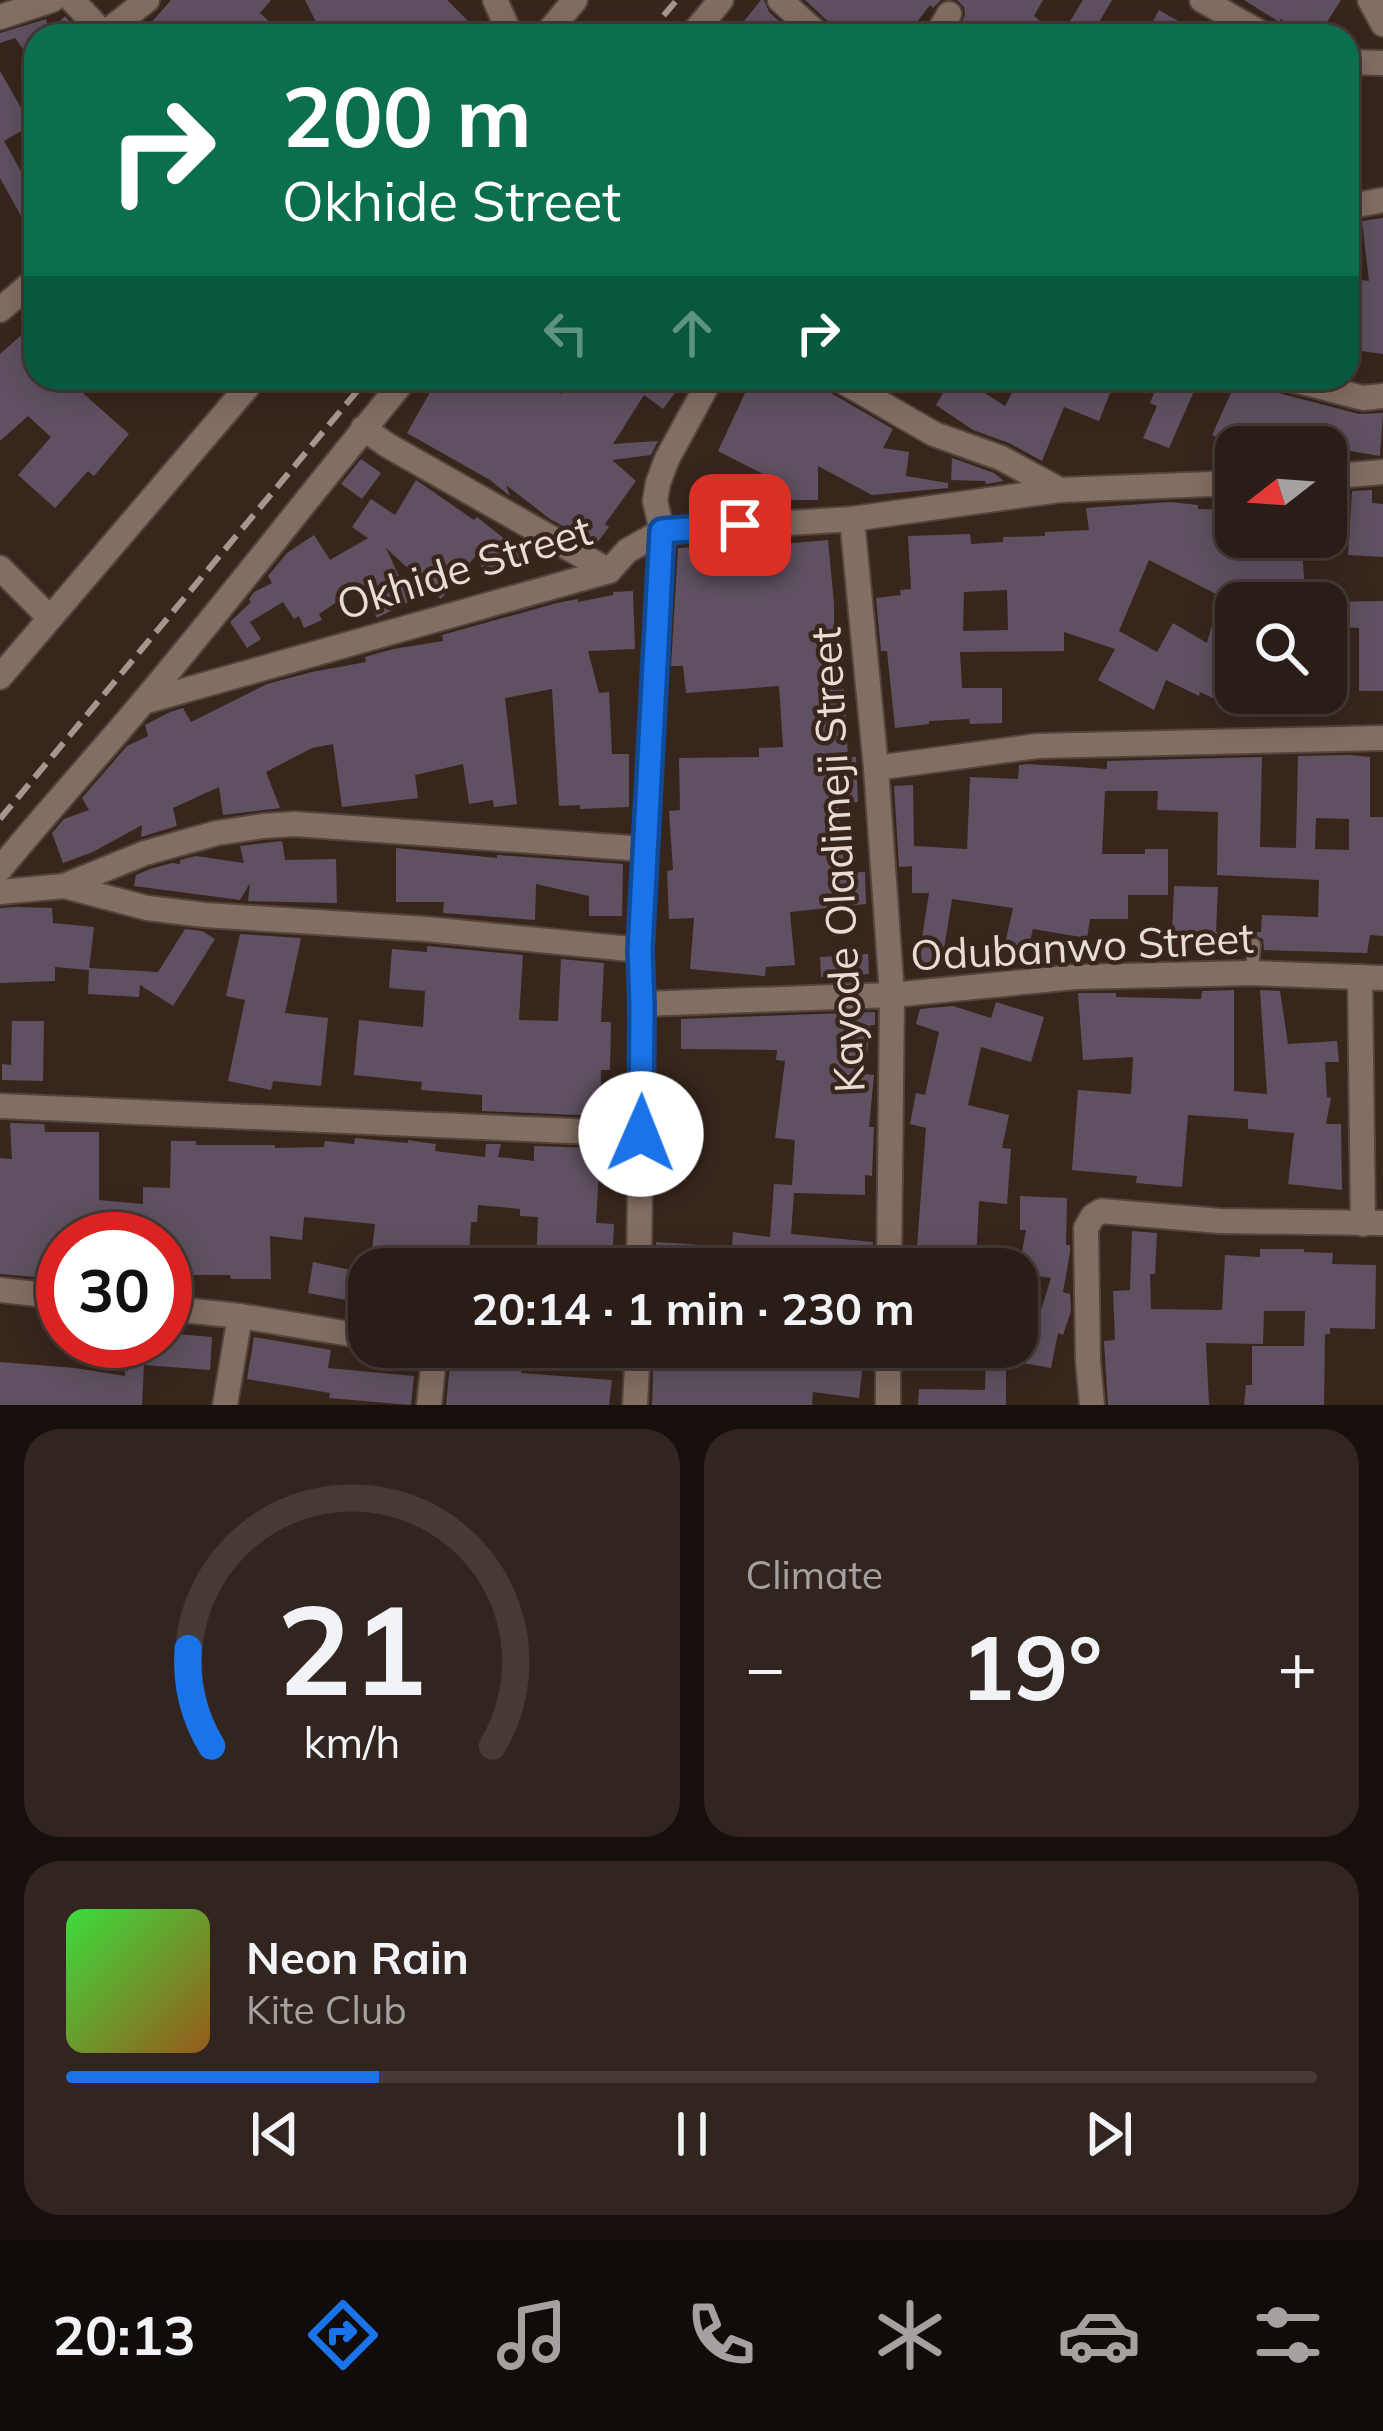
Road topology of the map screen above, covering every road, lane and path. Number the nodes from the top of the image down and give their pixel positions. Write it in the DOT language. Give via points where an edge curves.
graph roads {
  1 [pos="52,0"];
  2 [pos="72,0"];
  3 [pos="147,0"];
  4 [pos="574,0"];
  5 [pos="721,0"];
  6 [pos="780,0"];
  7 [pos="1202,0"];
  8 [pos="1370,0"];
  9 [pos="0,17"];
  10 [pos="95,24"];
  11 [pos="118,24"];
  12 [pos="554,24"];
  13 [pos="701,24"];
  14 [pos="807,24"];
  15 [pos="1245,24"];
  16 [pos="1383,24"];
  17 [pos="24,289"];
  18 [pos="0,310"];
  19 [pos="245,390"];
  20 [pos="395,390"];
  21 [pos="704,390"];
  22 [pos="858,390"];
  23 [pos="1333,390"];
  24 [pos="1383,396"];
  25 [pos="362,428"];
  26 [pos="1383,472"];
  27 [pos="1347,475"];
  28 [pos="1215,484"];
  29 [pos="1060,490"];
  30 [pos="852,519"];
  31 [pos="662,531"];
  32 [pos="0,568"];
  33 [pos="609,572"];
  34 [pos="50,618"];
  35 [pos="0,677"];
  36 [pos="143,702"];
  37 [pos="1383,738"];
  38 [pos="876,768"];
  39 [pos="645,849"];
  40 [pos="0,869"];
  41 [pos="64,886"];
  42 [pos="0,892"];
  43 [pos="1254,945"];
  44 [pos="640,950"];
  45 [pos="1252,974"];
  46 [pos="1372,977"];
  47 [pos="892,995"];
  48 [pos="642,1004"];
  49 [pos="0,1106"];
  50 [pos="641,1134"];
  51 [pos="1373,1223"];
  52 [pos="639,1248"];
  53 [pos="889,1248"];
  54 [pos="0,1290"];
  55 [pos="36,1294"];
  56 [pos="192,1311"];
  57 [pos="241,1316"];
  58 [pos="348,1333"];
  59 [pos="433,1368"];
  60 [pos="637,1368"];
  61 [pos="888,1368"];
  62 [pos="225,1405"];
  63 [pos="429,1405"];
  64 [pos="635,1405"];
  65 [pos="887,1405"];
  66 [pos="1092,1405"];
  1 -- 9 [label="street"];
  2 -- 10 [label="street"];
  3 -- 11 [label="street"];
  4 -- 12 [label="street"];
  5 -- 13 [label="street"];
  6 -- 14 [label="street"];
  7 -- 15 [label="street"];
  8 -- 16 [label="street"];
  17 -- 18 [label="street"];
  19 -- 34 [label="street"];
  20 -- 25 [label="street"];
  21 -- 31 [label="street" via="658,483"];
  22 -- 29 [label="street"];
  23 -- 24 [label="street"];
  25 -- 33 [label="street"];
  25 -- 36 [label="street"];
  26 -- 27 [label="street"];
  28 -- 29 [label="street"];
  29 -- 30 [label="street"];
  30 -- 31 [label="street"];
  30 -- 38 [label="street, Kayode Oladimeji Street"];
  31 -- 33 [label="street, Okhide Street"];
  31 -- 39 [label="street"];
  32 -- 34 [label="street"];
  33 -- 36 [label="street, Okhide Street"];
  34 -- 35 [label="street"];
  36 -- 40 [label="street"];
  37 -- 38 [label="street" via="1037,746"];
  38 -- 47 [label="street, Kayode Oladimeji Street"];
  39 -- 41 [label="street" via="263,826 145,853"];
  39 -- 44 [label="street"];
  41 -- 42 [label="street"];
  41 -- 44 [label="street" via="205,915"];
  43 -- 45 [label="lane"];
  44 -- 48 [label="street"];
  45 -- 46 [label="street, Odubanwo Street"];
  45 -- 47 [label="street, Odubanwo Street" via="1075,977"];
  46 -- 51 [label="street"];
  47 -- 48 [label="street, Odubanwo Street"];
  47 -- 53 [label="street, Kayode Oladimeji Street"];
  48 -- 50 [label="street"];
  49 -- 50 [label="street"];
  50 -- 52 [label="street"];
  51 -- 66 [label="street" via="1093,1216 1086,1228"];
  54 -- 55 [label="street"];
  56 -- 57 [label="street"];
  57 -- 58 [label="street"];
  57 -- 62 [label="street"];
  59 -- 63 [label="street"];
  60 -- 64 [label="street"];
  61 -- 65 [label="street"];
}
